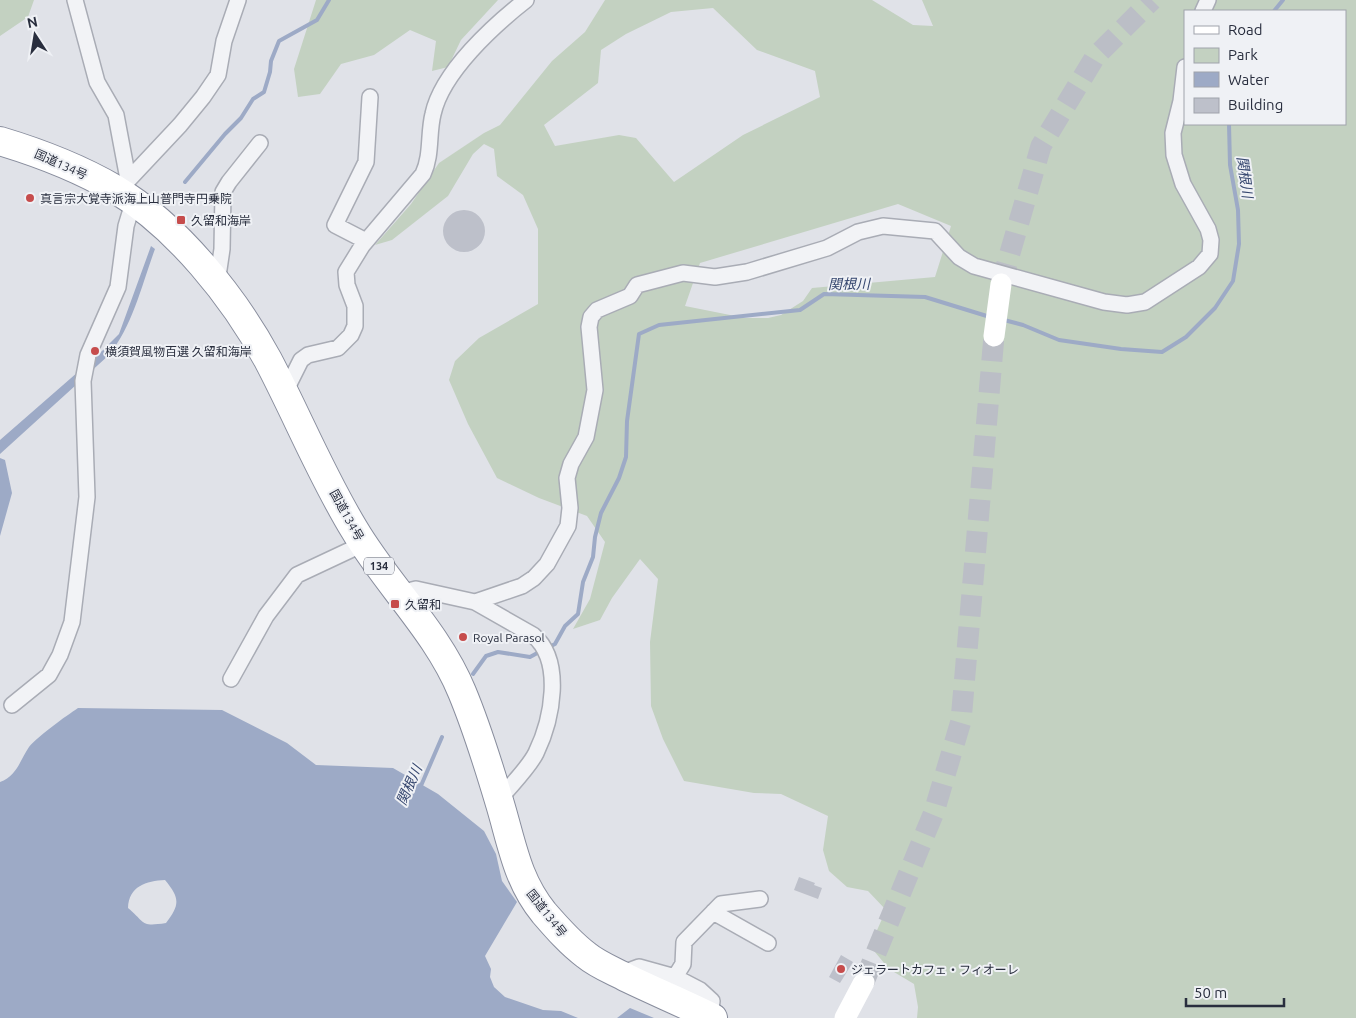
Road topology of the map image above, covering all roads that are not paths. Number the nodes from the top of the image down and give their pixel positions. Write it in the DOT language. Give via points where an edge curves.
graph roads {
  1 [pos="76,0"];
  2 [pos="238,0"];
  3 [pos="526,0"];
  4 [pos="1184,75"];
  5 [pos="370,97"];
  6 [pos="0,141"];
  7 [pos="260,143"];
  8 [pos="126,191"];
  9 [pos="366,241"];
  10 [pos="217,283"];
  11 [pos="1001,284"];
  12 [pos="994,336"];
  13 [pos="280,387"];
  14 [pos="363,544"];
  15 [pos="400,593"];
  16 [pos="475,602"];
  17 [pos="231,679"];
  18 [pos="12,705"];
  19 [pos="500,803"];
  20 [pos="760,899"];
  21 [pos="713,912"];
  22 [pos="768,943"];
  23 [pos="620,974"];
  24 [pos="675,977"];
  25 [pos="864,982"];
  26 [pos="712,1017"];
  27 [pos="845,1018"];
  1 -- 8 [label="street" via="97,82 116,115"];
  2 -- 8 [label="street" via="224,41 218,75"];
  3 -- 9 [label="street" via="482,39 459,65 438,97 432,115 425,169"];
  4 -- 16 [label="street" via="1173,133 1174,155 1183,184 1211,240 1210,254 1199,267 1145,302 1127,305 974,266 959,256 935,231 883,226 858,232 827,248 747,272 715,277 683,273 637,285 630,296 597,310 588,327 594,390 586,437 567,478 568,526 547,564 534,578 522,586"];
  5 -- 9 [label="street" via="366,162 335,225"];
  6 -- 8 [label="highway, 国道134号 / 134" via="41,154"];
  7 -- 10 [label="street" via="223,192 222,249"];
  8 -- 10 [label="highway, 国道134号 / 134"];
  8 -- 18 [label="street" via="126,226 118,287 85,364 87,497 72,622 49,675"];
  9 -- 13 [label="street" via="346,272 355,306 356,326 351,335 338,348 308,355 301,360 290,382"];
  10 -- 13 [label="highway, 国道134号 / 134" via="251,330"];
  11 -- 12 [label="main road"];
  13 -- 14 [label="highway, 国道134号 / 134"];
  14 -- 15 [label="highway, 国道134号 / 134"];
  14 -- 17 [label="street" via="297,575 266,616"];
  15 -- 16 [label="street" via="416,589"];
  15 -- 19 [label="highway, 国道134号 / 134" via="425,627 460,688"];
  16 -- 19 [label="street" via="533,634 541,642 549,658 553,685 548,722 536,754"];
  19 -- 23 [label="highway, 国道134号 / 134" via="516,865 532,897 562,933 588,957"];
  20 -- 21 [label="street" via="720,904"];
  21 -- 22 [label="street"];
  21 -- 24 [label="street" via="684,942 682,964"];
  23 -- 24 [label="street" via="639,967"];
  23 -- 26 [label="highway, 国道134号 / 134"];
  24 -- 26 [label="street" via="700,990 712,1001"];
  25 -- 27 [label="main road"];
}
